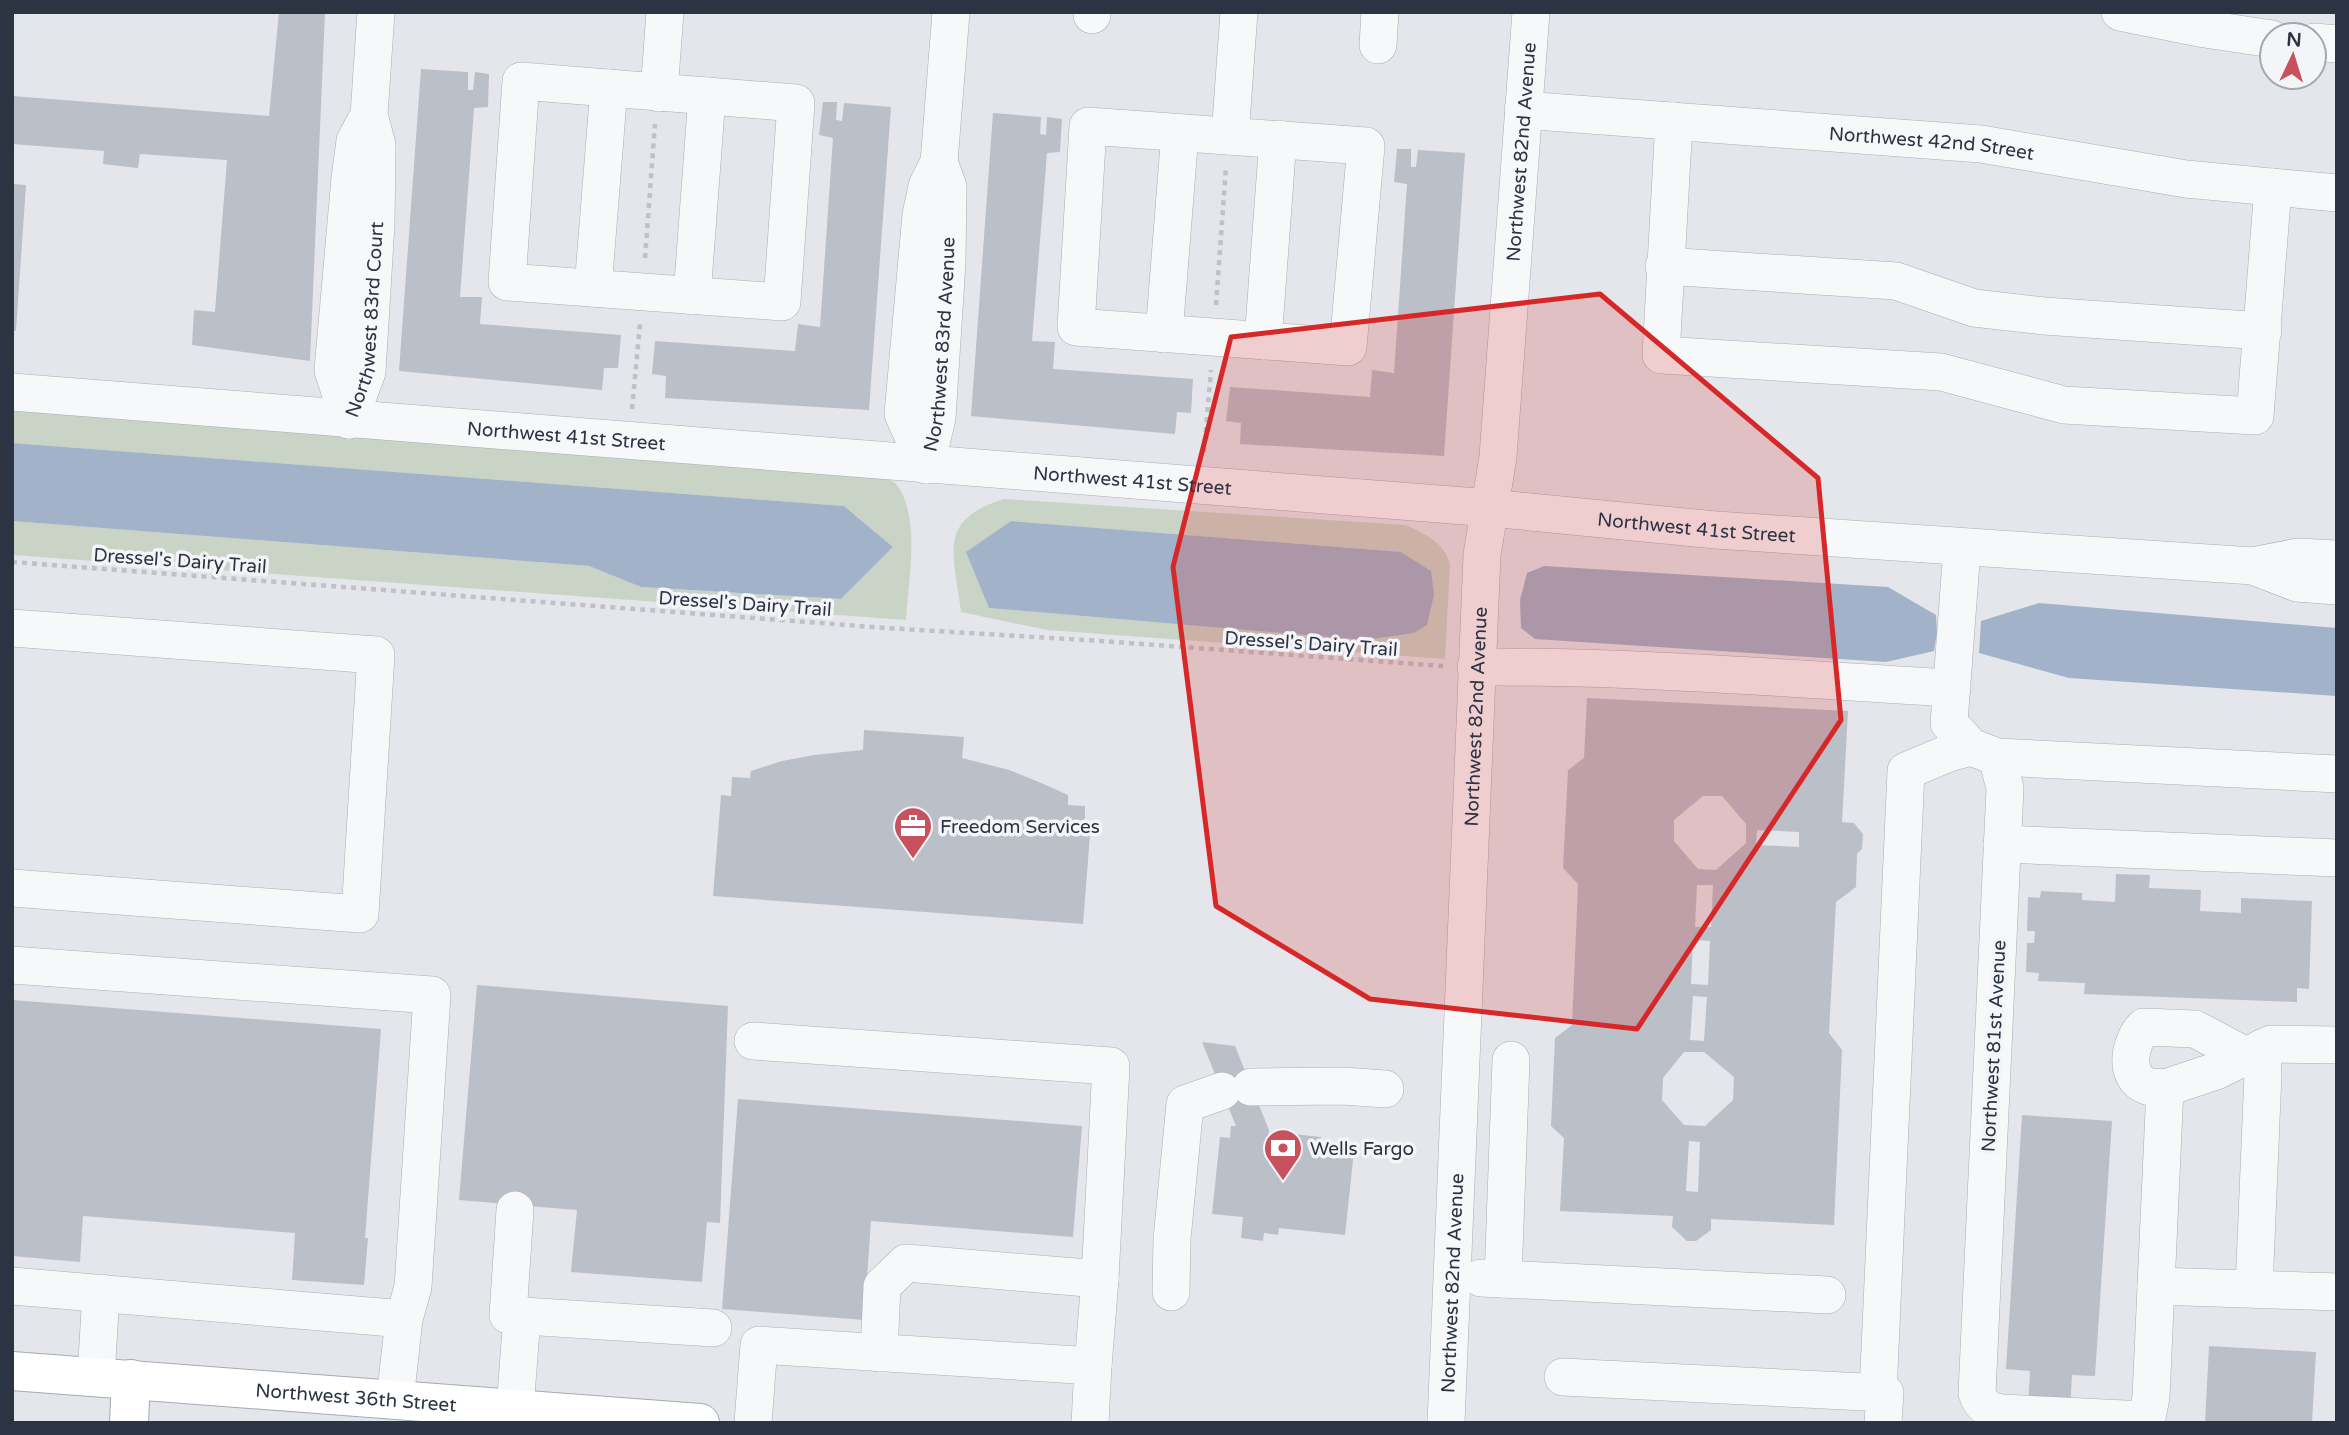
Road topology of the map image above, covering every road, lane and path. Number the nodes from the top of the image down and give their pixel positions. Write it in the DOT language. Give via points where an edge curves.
graph roads {
  1 [pos="376,12"];
  2 [pos="664,12"];
  3 [pos="951,12"];
  4 [pos="1239,12"];
  5 [pos="1531,12"];
  6 [pos="2120,12"];
  7 [pos="2258,37"];
  8 [pos="609,88"];
  9 [pos="708,96"];
  10 [pos="657,104"];
  11 [pos="1524,110"];
  12 [pos="1674,121"];
  13 [pos="1180,133"];
  14 [pos="1278,139"];
  15 [pos="1228,148"];
  16 [pos="2273,187"];
  17 [pos="2337,193"];
  18 [pos="644,263"];
  19 [pos="1664,266"];
  20 [pos="593,288"];
  21 [pos="692,296"];
  22 [pos="1216,307"];
  23 [pos="642,311"];
  24 [pos="2263,331"];
  25 [pos="1164,334"];
  26 [pos="1263,341"];
  27 [pos="1211,368"];
  28 [pos="12,392"];
  29 [pos="632,414"];
  30 [pos="349,420"];
  31 [pos="1204,458"];
  32 [pos="926,465"];
  33 [pos="1490,508"];
  34 [pos="1962,548"];
  35 [pos="2337,559"];
  36 [pos="12,562"];
  37 [pos="2253,566"];
  38 [pos="2337,586"];
  39 [pos="12,628"];
  40 [pos="1476,667"];
  41 [pos="1953,675"];
  42 [pos="1984,752"];
  43 [pos="2337,774"];
  44 [pos="2003,844"];
  45 [pos="2337,858"];
  46 [pos="12,888"];
  47 [pos="12,965"];
  48 [pos="753,1041"];
  49 [pos="2337,1045"];
  50 [pos="2254,1052"];
  51 [pos="1511,1060"];
  52 [pos="2165,1088"];
  53 [pos="1385,1089"];
  54 [pos="515,1210"];
  55 [pos="1452,1277"];
  56 [pos="1100,1279"];
  57 [pos="1503,1279"];
  58 [pos="12,1286"];
  59 [pos="2156,1286"];
  60 [pos="2254,1289"];
  61 [pos="1171,1292"];
  62 [pos="2337,1292"];
  63 [pos="102,1293"];
  64 [pos="1827,1295"];
  65 [pos="522,1316"];
  66 [pos="404,1319"];
  67 [pos="713,1328"];
  68 [pos="879,1353"];
  69 [pos="1093,1366"];
  70 [pos="12,1371"];
  71 [pos="1563,1377"];
  72 [pos="113,1378"];
  73 [pos="395,1400"];
  74 [pos="1872,1405"];
  75 [pos="536,1414"];
  76 [pos="592,1419"];
  77 [pos="2146,1421"];
  78 [pos="129,1423"];
  79 [pos="700,1423"];
  80 [pos="753,1423"];
  81 [pos="1090,1423"];
  82 [pos="1446,1423"];
  1 -- 30 [label="street, Northwest 83rd Court" via="369,115 355,141 350,178 333,370"];
  2 -- 10 [label="street"];
  3 -- 32 [label="street, Northwest 83rd Avenue" via="939,162 927,186 921,215 903,414"];
  4 -- 15 [label="street"];
  5 -- 11 [label="street, Northwest 82nd Avenue"];
  6 -- 7 [label="street"];
  8 -- 10 [label="street"];
  8 -- 20 [label="street"];
  8 -- 20 [label="street" via="521,81 507,282"];
  9 -- 10 [label="street"];
  9 -- 21 [label="street"];
  9 -- 21 [label="street" via="796,103 782,302"];
  10 -- 18 [label="path"];
  11 -- 12 [label="street, Northwest 42nd Street"];
  11 -- 33 [label="street, Northwest 82nd Avenue" via="1498,457"];
  12 -- 16 [label="street, Northwest 42nd Street" via="1981,144 2186,179"];
  12 -- 19 [label="street"];
  13 -- 15 [label="street"];
  13 -- 25 [label="street"];
  13 -- 25 [label="street" via="1088,126 1076,327"];
  14 -- 15 [label="street"];
  14 -- 26 [label="street"];
  14 -- 26 [label="street" via="1366,146 1348,347"];
  15 -- 22 [label="path"];
  16 -- 17 [label="street, Northwest 42nd Street"];
  16 -- 24 [label="street"];
  19 -- 24 [label="street" via="1895,281 1974,308"];
  19 -- 24 [label="street" via="1661,355 1941,372 2064,405 2255,416"];
  20 -- 21 [label="street"];
  23 -- 29 [label="path"];
  25 -- 26 [label="street"];
  27 -- 31 [label="path"];
  28 -- 30 [label="street, Northwest 41st Street"];
  30 -- 32 [label="street, Northwest 41st Street"];
  32 -- 33 [label="street, Northwest 41st Street"];
  33 -- 34 [label="street, Northwest 41st Street"];
  33 -- 40 [label="street, Northwest 82nd Avenue" via="1482,555"];
  34 -- 37 [label="street, Northwest 41st Street"];
  34 -- 41 [label="street, Northwest 81st Avenue"];
  35 -- 37 [label="street, Northwest 41st Street" via="2298,557"];
  36 -- 40 [label="path, Dressel's Dairy Trail"];
  37 -- 38 [label="street, Northwest 41st Street" via="2297,583"];
  39 -- 46 [label="street" via="376,655 360,914"];
  40 -- 41 [label="street"];
  40 -- 55 [label="street, Northwest 82nd Avenue"];
  41 -- 42 [label="street, Northwest 81st Avenue" via="1949,723"];
  42 -- 43 [label="street"];
  42 -- 44 [label="street, Northwest 81st Avenue" via="2005,788"];
  42 -- 74 [label="street" via="1949,753 1906,771"];
  44 -- 45 [label="street"];
  44 -- 77 [label="street, Northwest 81st Avenue" via="1977,1393 1986,1408 2001,1413"];
  47 -- 66 [label="street" via="432,995 413,1287"];
  48 -- 56 [label="street" via="1111,1066"];
  49 -- 50 [label="street" via="2276,1043"];
  50 -- 52 [label="street" via="2216,1072"];
  50 -- 52 [label="street" via="2195,1029 2144,1027 2136,1034 2130,1065 2147,1086"];
  50 -- 60 [label="street" via="2263,1073"];
  51 -- 57 [label="street"];
  52 -- 59 [label="street"];
  53 -- 61 [label="street" via="1237,1089 1185,1104"];
  54 -- 65 [label="street" via="508,1315"];
  55 -- 57 [label="street"];
  55 -- 82 [label="street, Northwest 82nd Avenue"];
  56 -- 68 [label="street" via="906,1263 882,1286"];
  56 -- 69 [label="street"];
  57 -- 64 [label="street"];
  58 -- 63 [label="street"];
  59 -- 60 [label="street"];
  59 -- 77 [label="street"];
  60 -- 62 [label="street"];
  63 -- 66 [label="street"];
  63 -- 72 [label="street"];
  65 -- 67 [label="street"];
  65 -- 75 [label="street"];
  66 -- 73 [label="street"];
  68 -- 69 [label="street"];
  68 -- 80 [label="street" via="759,1345"];
  69 -- 81 [label="street"];
  70 -- 72 [label="main road, Northwest 36th Street"];
  71 -- 74 [label="street"];
  72 -- 73 [label="main road, Northwest 36th Street"];
  72 -- 78 [label="main road"];
  73 -- 75 [label="main road, Northwest 36th Street"];
  75 -- 76 [label="main road, Northwest 36th Street"];
  76 -- 79 [label="main road, Northwest 36th Street"];
}
